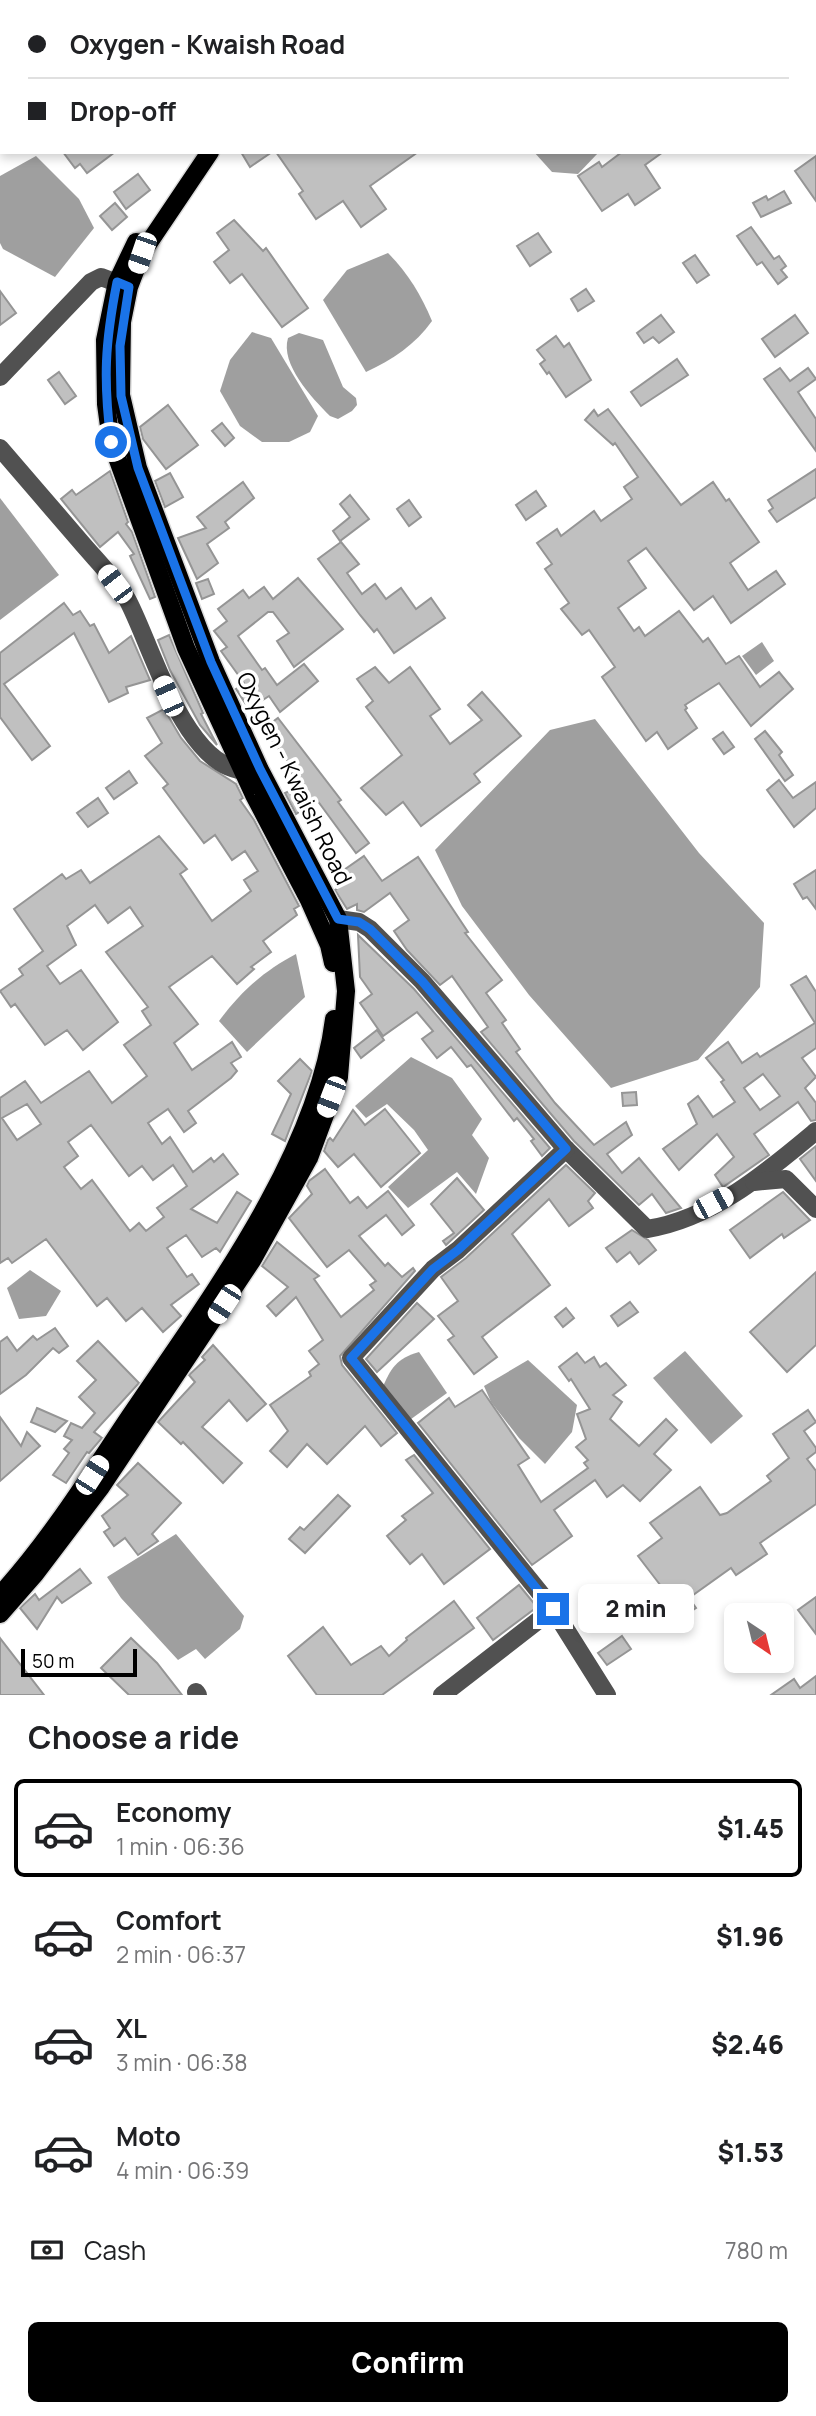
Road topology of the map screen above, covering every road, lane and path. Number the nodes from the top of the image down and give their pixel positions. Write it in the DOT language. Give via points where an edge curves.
graph roads {
  1 [pos="195,154"];
  2 [pos="209,154"];
  3 [pos="123,284"];
  4 [pos="0,377"];
  5 [pos="0,448"];
  6 [pos="252,771"];
  7 [pos="338,919"];
  8 [pos="816,1131"];
  9 [pos="566,1149"];
  10 [pos="754,1182"];
  11 [pos="816,1209"];
  12 [pos="0,1595"];
  13 [pos="553,1609"];
  14 [pos="0,1614"];
  15 [pos="442,1695"];
  16 [pos="607,1695"];
  1 -- 3 [label="main road, Oxygen - Kwaish Road" via="130,251"];
  2 -- 3 [label="main road, Oxygen - Kwaish Road"];
  3 -- 4 [label="street" via="101,277 91,282"];
  3 -- 6 [label="main road, Oxygen - Kwaish Road" via="121,396 128,436"];
  5 -- 6 [label="street" via="127,599 168,696 195,739 219,759"];
  6 -- 7 [label="main road, Oxygen - Kwaish Road"];
  6 -- 12 [label="main road, Oxygen - Kwaish Road" via="330,945 335,995 321,1085 293,1151 244,1242 68,1510"];
  7 -- 9 [label="street" via="370,929 422,981"];
  7 -- 14 [label="main road, Oxygen - Kwaish Road" via="346,991 339,1077 309,1158 253,1259 180,1371 101,1487"];
  8 -- 10 [label="street"];
  9 -- 10 [label="street" via="647,1229 673,1225"];
  9 -- 13 [label="street" via="433,1269 351,1358"];
  10 -- 11 [label="street" via="786,1180"];
  13 -- 15 [label="street"];
  13 -- 16 [label="street"];
}
